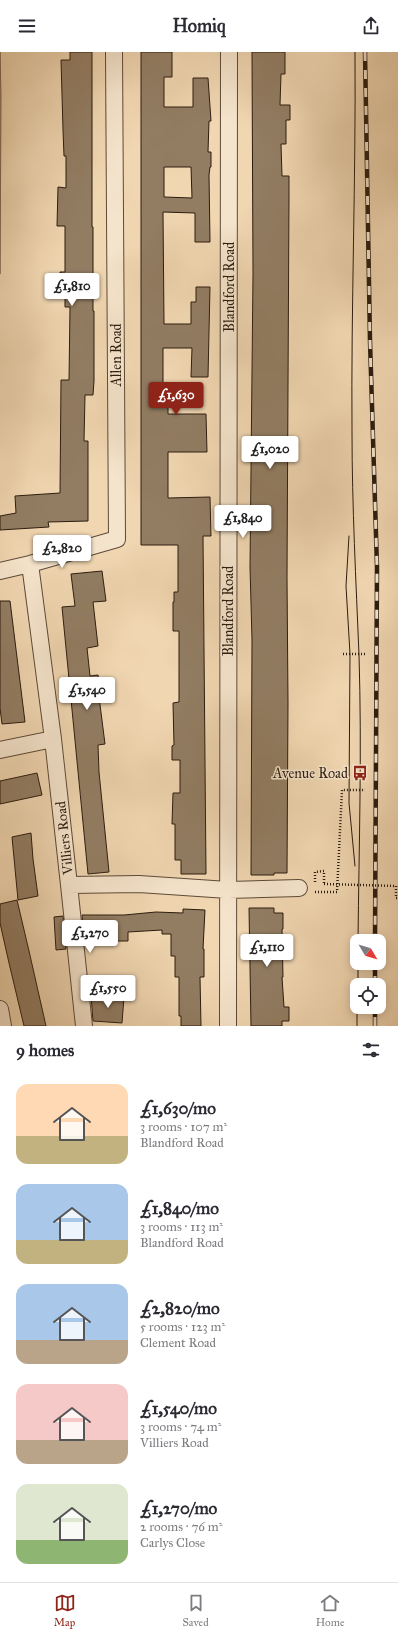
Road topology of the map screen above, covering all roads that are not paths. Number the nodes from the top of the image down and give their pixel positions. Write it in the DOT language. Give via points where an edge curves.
graph roads {
  1 [pos="114,52"];
  2 [pos="229,52"];
  3 [pos="30,564"];
  4 [pos="0,571"];
  5 [pos="53,739"];
  6 [pos="0,750"];
  7 [pos="69,885"];
  8 [pos="298,888"];
  9 [pos="228,890"];
  10 [pos="0,1009"];
  11 [pos="3,1026"];
  12 [pos="84,1026"];
  13 [pos="228,1026"];
  1 -- 3 [label="street, Allen Road" via="117,539"];
  2 -- 9 [label="street, Blandford Road"];
  3 -- 4 [label="street"];
  3 -- 5 [label="street, Villiers Road"];
  5 -- 6 [label="street"];
  5 -- 7 [label="street, Villiers Road"];
  7 -- 9 [label="street, Villiers Road" via="139,884"];
  7 -- 12 [label="street"];
  8 -- 9 [label="street, Villiers Road"];
  9 -- 13 [label="street, Blandford Road"];
  10 -- 11 [label="street"];
}
